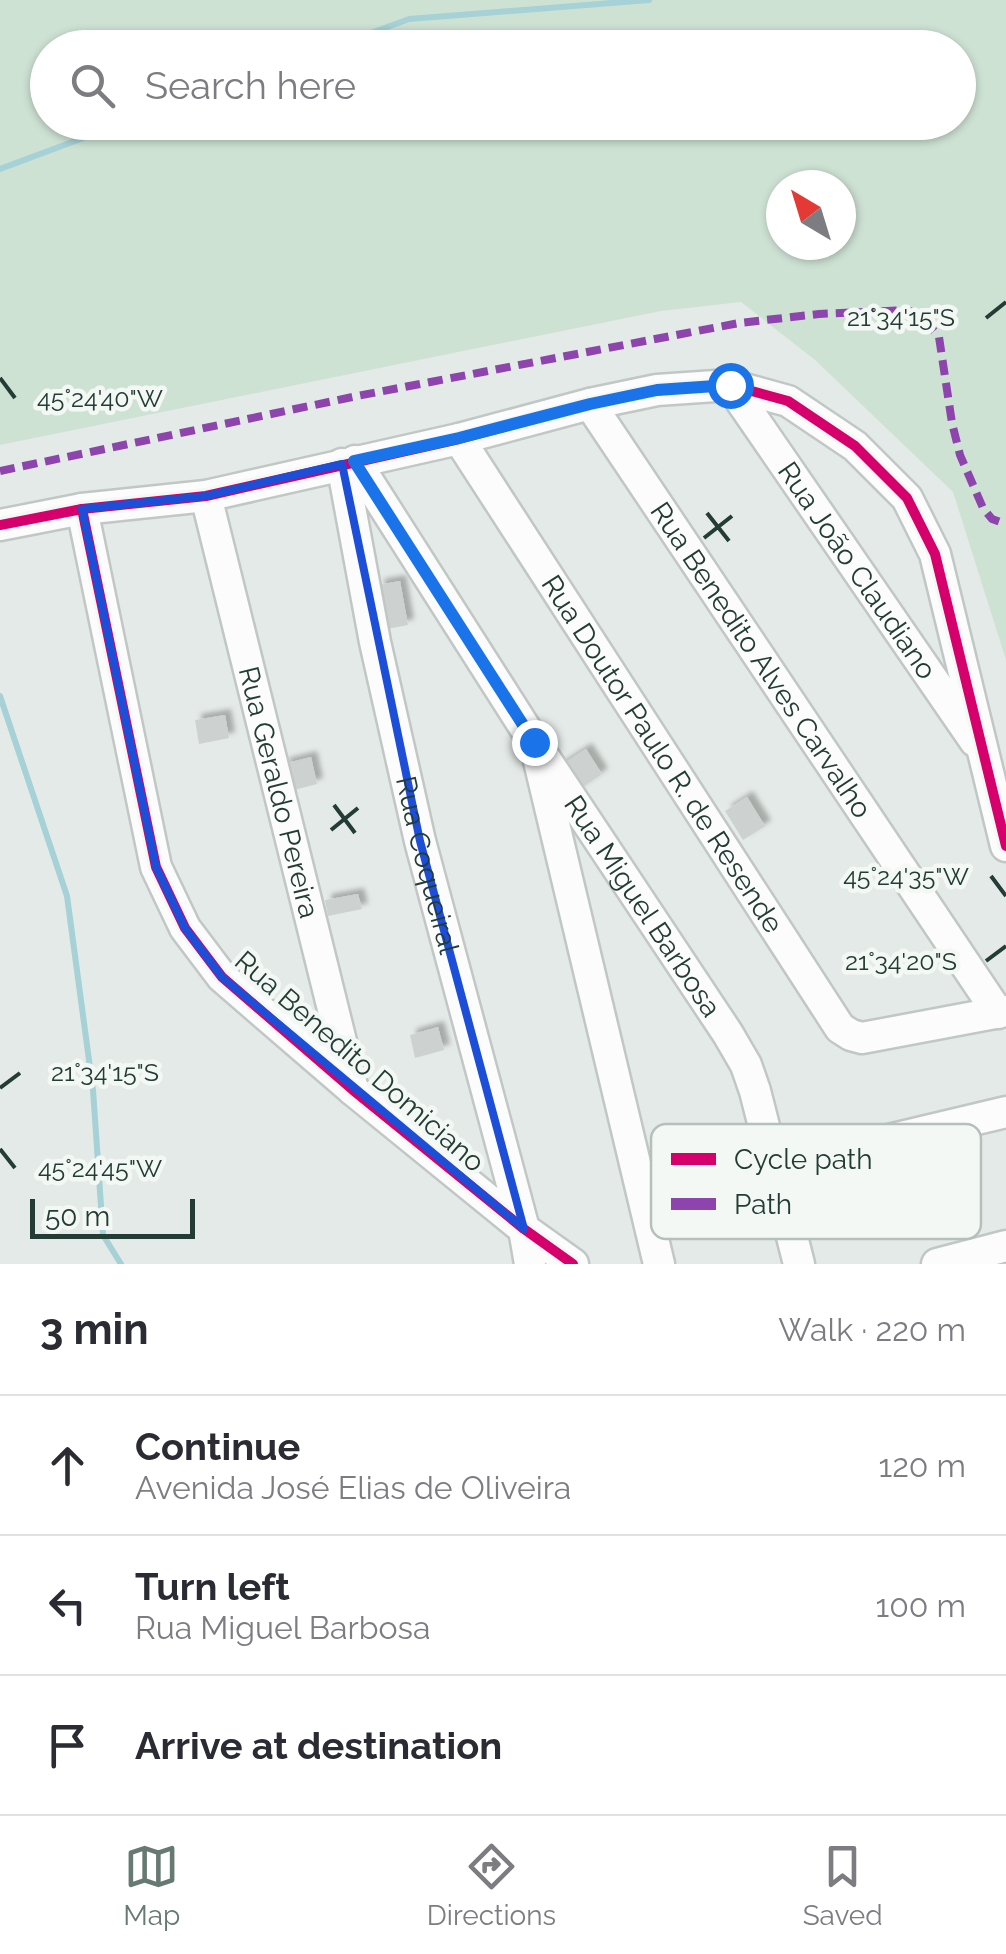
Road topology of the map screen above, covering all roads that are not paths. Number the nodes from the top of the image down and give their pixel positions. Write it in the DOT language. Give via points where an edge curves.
graph roads {
  1 [pos="730,385"];
  2 [pos="590,404"];
  3 [pos="459,438"];
  4 [pos="348,462"];
  5 [pos="206,496"];
  6 [pos="82,509"];
  7 [pos="0,525"];
  8 [pos="534,742"];
  9 [pos="985,756"];
  10 [pos="1006,846"];
  11 [pos="1002,1012"];
  12 [pos="353,1090"];
  13 [pos="1006,1112"];
  14 [pos="764,1124"];
  15 [pos="956,1124"];
  16 [pos="524,1229"];
  17 [pos="651,1231"];
  18 [pos="653,1239"];
  19 [pos="792,1239"];
  20 [pos="1006,1246"];
  21 [pos="530,1264"];
  22 [pos="572,1264"];
  23 [pos="659,1264"];
  24 [pos="798,1264"];
  25 [pos="937,1264"];
  1 -- 2 [label="street"];
  1 -- 9 [label="street, Rua João Claudiano"];
  1 -- 9 [label="street" via="788,400 855,446 907,498 935,554"];
  2 -- 3 [label="street"];
  2 -- 11 [label="street, Rua Benedito Alves Carvalho"];
  3 -- 4 [label="street"];
  3 -- 11 [label="street, Rua Doutor Paulo R. de Resende" via="840,1028 862,1038"];
  4 -- 5 [label="street"];
  4 -- 8 [label="street, Rua Miguel Barbosa"];
  4 -- 16 [label="street, Rua Coqueiral" via="374,642"];
  5 -- 6 [label="street"];
  5 -- 12 [label="street, Rua Geraldo Pereira"];
  6 -- 7 [label="street"];
  6 -- 12 [label="street, Rua Benedito Domiciano" via="156,867 185,928 222,977"];
  8 -- 14 [label="street, Rua Miguel Barbosa" via="728,1034 746,1065"];
  8 -- 17 [label="street"];
  9 -- 10 [label="street"];
  12 -- 16 [label="street, Rua Benedito Domiciano"];
  13 -- 15 [label="street"];
  16 -- 21 [label="street, Rua Coqueiral"];
  16 -- 22 [label="street, Rua Benedito Domiciano"];
  18 -- 23 [label="street"];
  19 -- 24 [label="street, Rua Miguel Barbosa"];
  20 -- 25 [label="street"];
}
